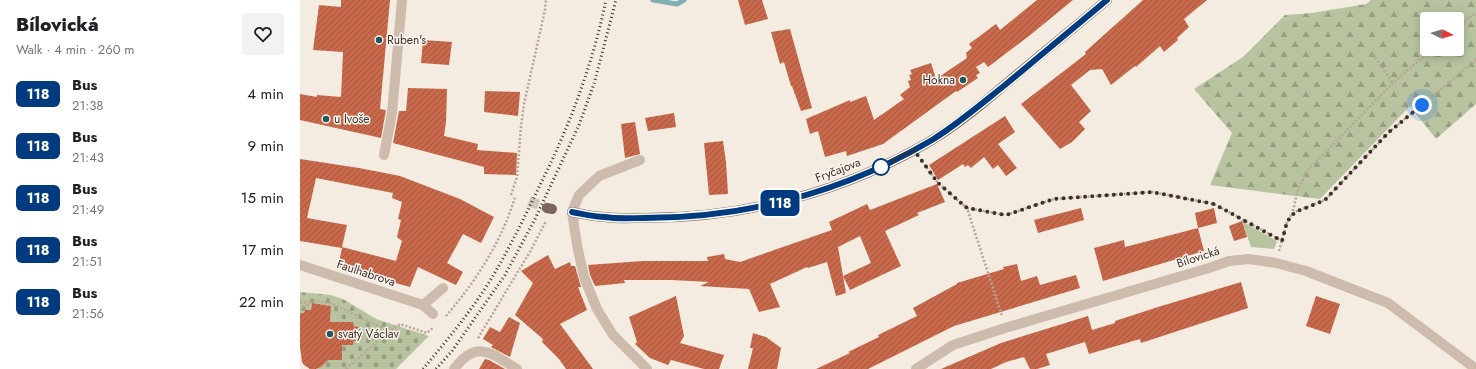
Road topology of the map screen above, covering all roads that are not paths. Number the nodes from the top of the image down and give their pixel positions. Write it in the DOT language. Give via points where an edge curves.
graph roads {
  1 [pos="402,0"];
  2 [pos="1107,0"];
  3 [pos="384,155"];
  4 [pos="640,160"];
  5 [pos="572,212"];
  6 [pos="300,265"];
  7 [pos="443,288"];
  8 [pos="423,305"];
  9 [pos="433,314"];
  10 [pos="454,369"];
  11 [pos="517,369"];
  12 [pos="647,369"];
  13 [pos="916,369"];
  14 [pos="1476,369"];
  1 -- 3 [label="street" via="392,112"];
  2 -- 5 [label="main road, Fryčajova" via="974,110 933,139 885,166 772,205 662,218 605,218"];
  4 -- 5 [label="street" via="600,176 578,195"];
  5 -- 12 [label="street" via="584,277 597,309 613,335"];
  6 -- 8 [label="street, Faulhabrova"];
  7 -- 8 [label="street"];
  8 -- 9 [label="street, Faulhabrova"];
  10 -- 11 [label="street" via="462,358 483,350"];
  13 -- 14 [label="street, Bílovická" via="953,345 1229,261 1249,260 1276,263 1306,271 1388,303"];
}
